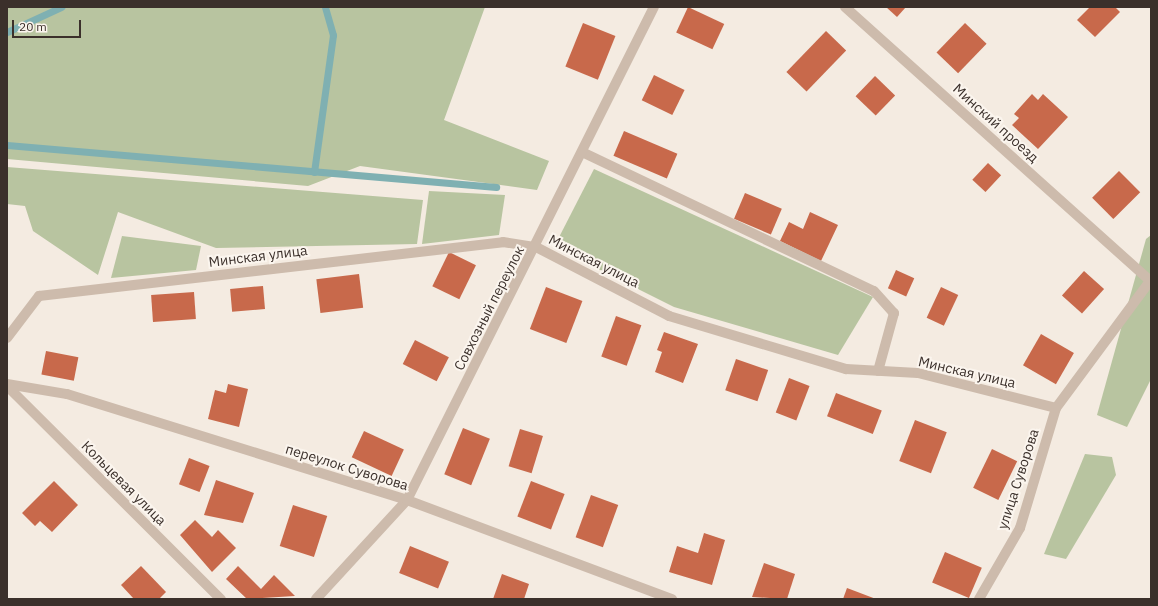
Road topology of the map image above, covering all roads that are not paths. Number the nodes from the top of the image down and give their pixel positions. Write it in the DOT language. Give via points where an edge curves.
graph roads {
  1 [pos="654,7"];
  2 [pos="845,7"];
  3 [pos="582,152"];
  4 [pos="536,247"];
  5 [pos="1150,281"];
  6 [pos="7,338"];
  7 [pos="878,371"];
  8 [pos="7,385"];
  9 [pos="1056,408"];
  10 [pos="407,500"];
  11 [pos="221,599"];
  12 [pos="316,599"];
  13 [pos="672,599"];
  14 [pos="979,599"];
  1 -- 3 [label="street, Совхозный переулок"];
  2 -- 5 [label="street, Минский проезд"];
  3 -- 4 [label="street, Совхозный переулок"];
  3 -- 7 [label="street" via="874,291 894,312"];
  4 -- 6 [label="street, Минская улица" via="503,242 39,296"];
  4 -- 7 [label="street, Минская улица" via="669,316 846,369"];
  4 -- 10 [label="street, Совхозный переулок"];
  5 -- 9 [label="street, улица Суворова"];
  7 -- 9 [label="street, Минская улица" via="918,373"];
  8 -- 10 [label="street, переулок Суворова" via="67,394"];
  8 -- 11 [label="street, Кольцевая улица"];
  9 -- 14 [label="street, улица Суворова" via="1020,528"];
  10 -- 12 [label="street, Совхозный переулок"];
  10 -- 13 [label="street, переулок Суворова"];
}
